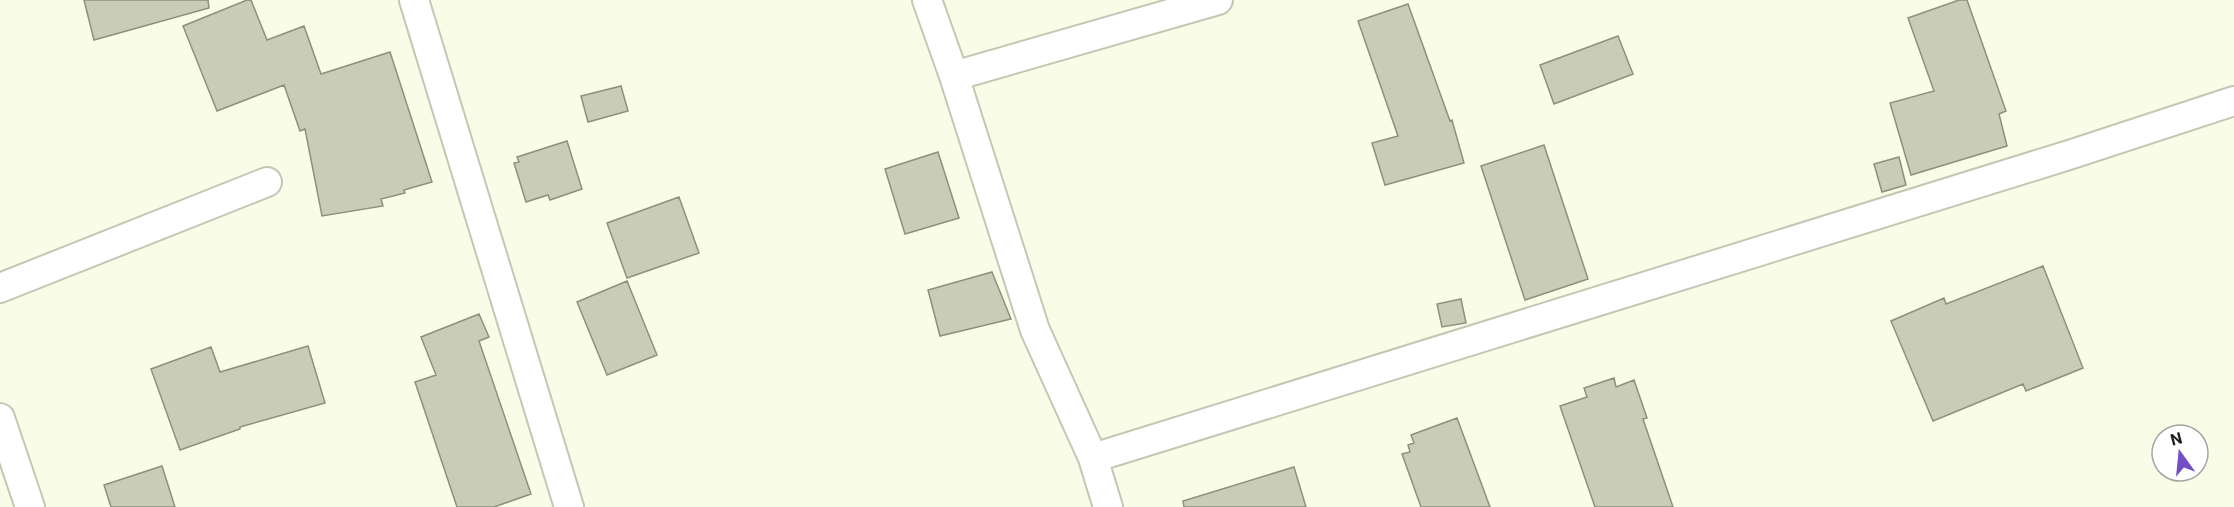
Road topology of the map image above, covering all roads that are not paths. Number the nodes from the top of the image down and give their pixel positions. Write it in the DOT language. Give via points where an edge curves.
graph roads {
  1 [pos="414,0"];
  2 [pos="927,0"];
  3 [pos="1218,0"];
  4 [pos="954,76"];
  5 [pos="2234,101"];
  6 [pos="267,182"];
  7 [pos="0,288"];
  8 [pos="0,418"];
  9 [pos="1093,458"];
  10 [pos="30,507"];
  11 [pos="569,507"];
  12 [pos="1108,507"];
  1 -- 11 [label="street"];
  2 -- 4 [label="street"];
  3 -- 4 [label="street"];
  4 -- 9 [label="street" via="1035,330"];
  5 -- 9 [label="street"];
  6 -- 7 [label="street"];
  8 -- 10 [label="street"];
  9 -- 12 [label="street"];
}
